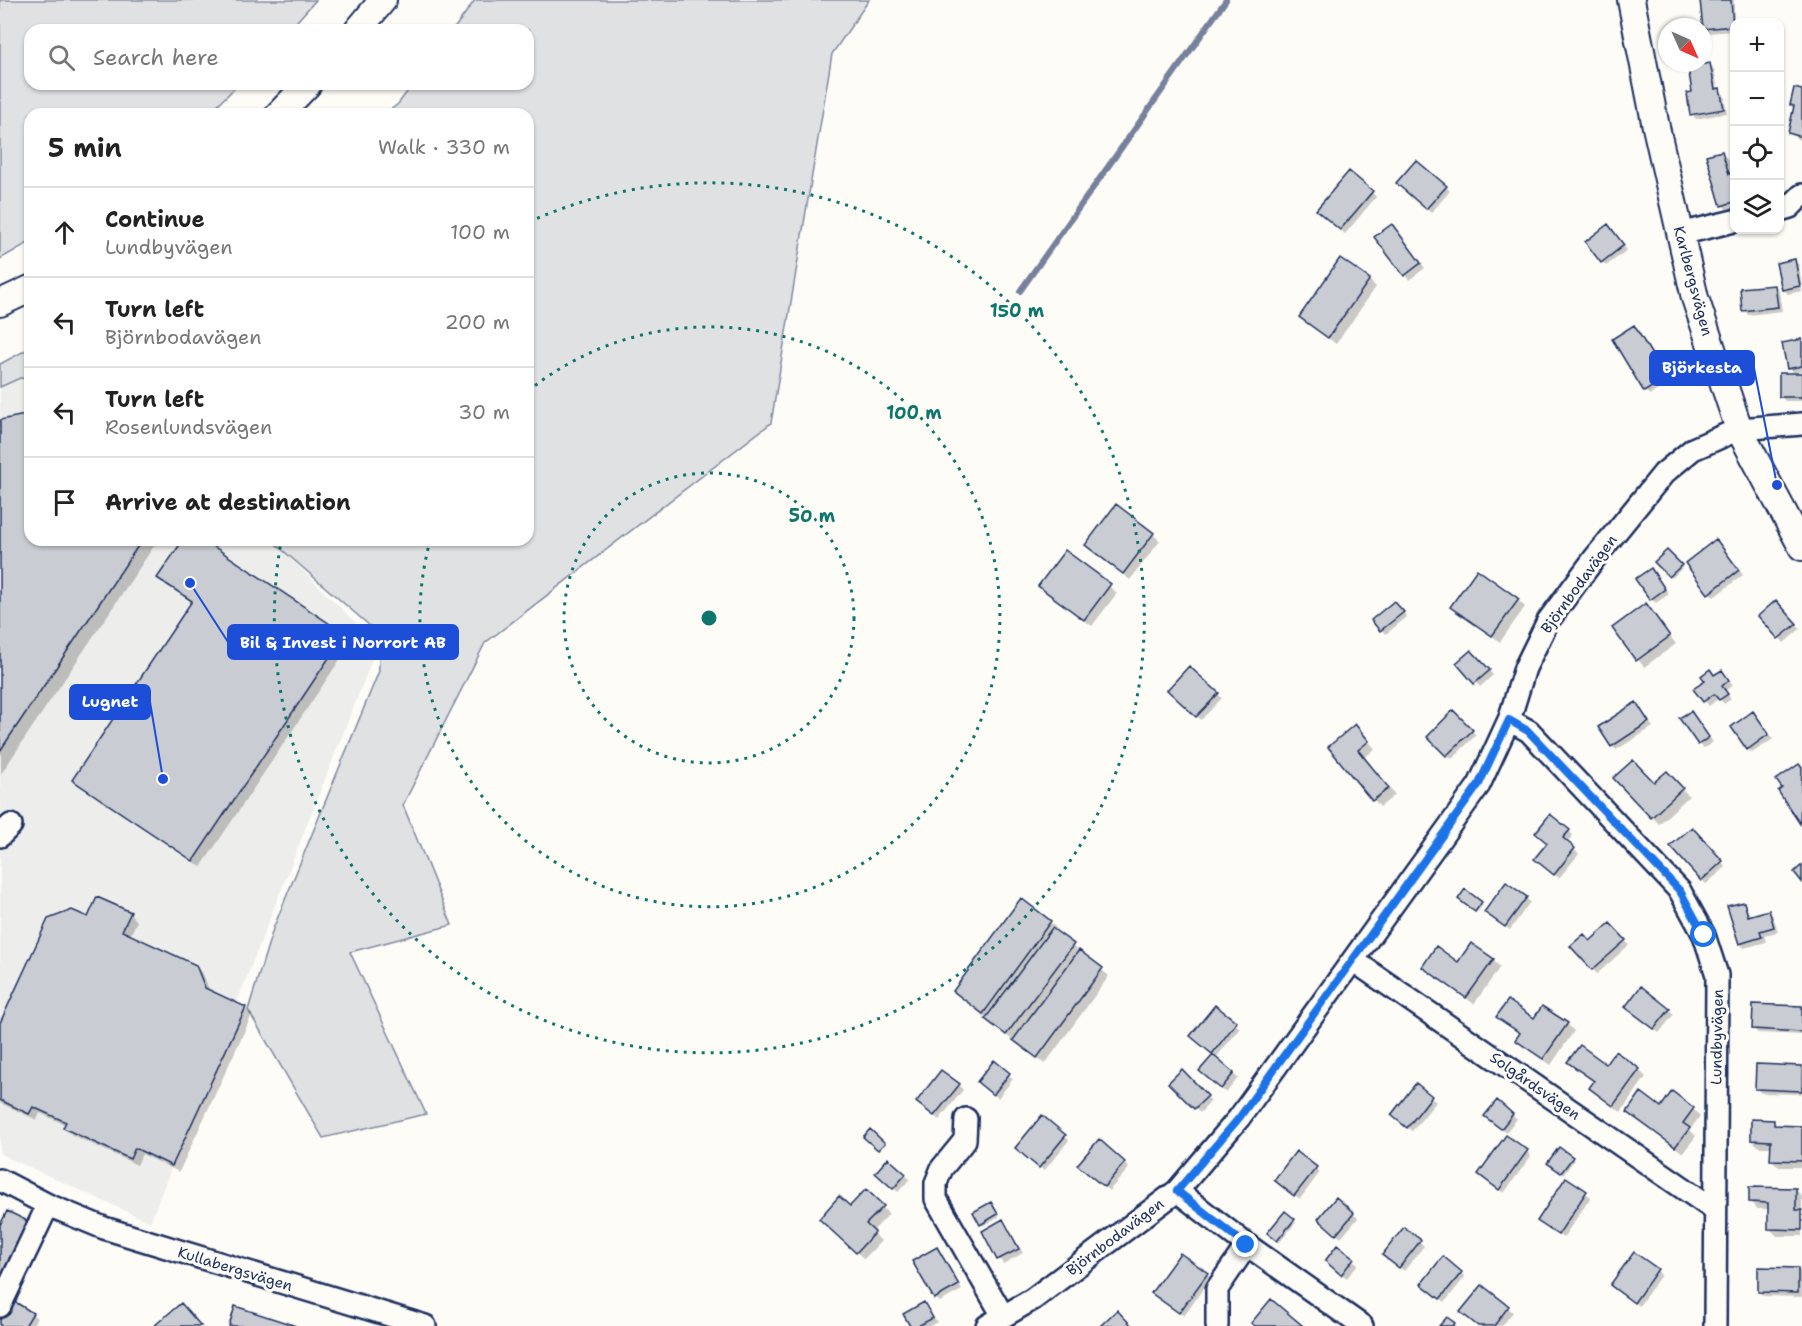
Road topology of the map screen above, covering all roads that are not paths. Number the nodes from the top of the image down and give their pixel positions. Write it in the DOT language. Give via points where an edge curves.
graph roads {
  1 [pos="383,0"];
  2 [pos="1631,0"];
  3 [pos="363,24"];
  4 [pos="302,90"];
  5 [pos="285,108"];
  6 [pos="1802,195"];
  7 [pos="1784,209"];
  8 [pos="1730,222"];
  9 [pos="1680,234"];
  10 [pos="24,292"];
  11 [pos="0,303"];
  12 [pos="1802,424"];
  13 [pos="1738,429"];
  14 [pos="1802,547"];
  15 [pos="1509,720"];
  16 [pos="1354,961"];
  17 [pos="966,1119"];
  18 [pos="0,1180"];
  19 [pos="1177,1191"];
  20 [pos="48,1205"];
  21 [pos="1715,1210"];
  22 [pos="1246,1245"];
  23 [pos="0,1306"];
  24 [pos="995,1321"];
  25 [pos="400,1323"];
  26 [pos="1213,1323"];
  27 [pos="425,1326"];
  28 [pos="1362,1326"];
  29 [pos="1715,1326"];
  1 -- 3 [label="street"];
  2 -- 9 [label="street, Karlbergsvägen"];
  4 -- 5 [label="street"];
  6 -- 7 [label="street"];
  8 -- 9 [label="street"];
  9 -- 13 [label="street, Karlbergsvägen" via="1695,298"];
  10 -- 11 [label="street"];
  12 -- 13 [label="street, Björnbodavägen"];
  13 -- 14 [label="street, Karlbergsvägen"];
  13 -- 15 [label="street, Björnbodavägen" via="1693,449 1664,473 1594,559 1548,621 1525,668"];
  15 -- 16 [label="street, Björnbodavägen" via="1479,784"];
  15 -- 21 [label="street, Lundbyvägen" via="1528,731 1680,891 1704,935 1717,975"];
  16 -- 19 [label="street, Björnbodavägen" via="1239,1118"];
  16 -- 21 [label="street, Solgårdsvägen"];
  17 -- 24 [label="street, Björnbodavägen" via="965,1140 942,1168 936,1183 936,1199"];
  18 -- 20 [label="street, Kullabergsvägen"];
  19 -- 22 [label="street"];
  19 -- 24 [label="street, Björnbodavägen" via="1033,1299"];
  20 -- 23 [label="street"];
  20 -- 25 [label="street, Kullabergsvägen" via="104,1228"];
  21 -- 29 [label="street, Lundbyvägen"];
  22 -- 26 [label="street" via="1217,1288"];
  22 -- 28 [label="street"];
  25 -- 27 [label="street, Kullabergsvägen"];
}
